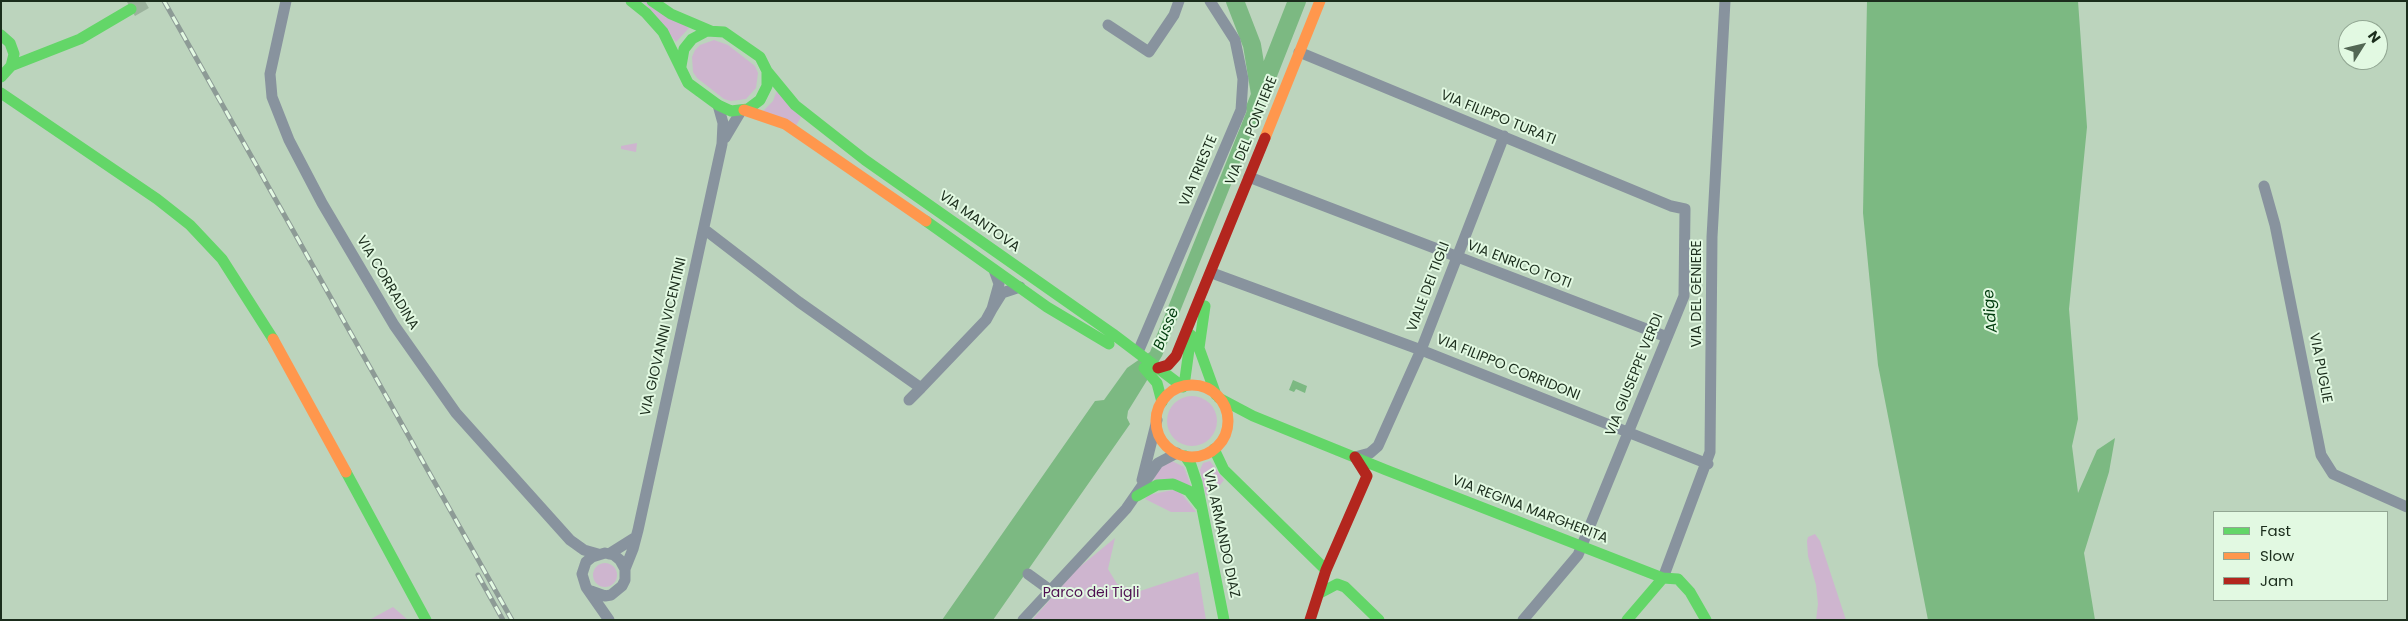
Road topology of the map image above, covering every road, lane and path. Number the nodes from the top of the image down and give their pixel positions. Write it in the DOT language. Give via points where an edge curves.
graph roads {
  1 [pos="286,1"];
  2 [pos="631,1"];
  3 [pos="652,1"];
  4 [pos="1179,1"];
  5 [pos="1210,1"];
  6 [pos="1320,1"];
  7 [pos="1725,1"];
  8 [pos="131,9"];
  9 [pos="1108,25"];
  10 [pos="711,31"];
  11 [pos="6,39"];
  12 [pos="50,50"];
  13 [pos="1299,52"];
  14 [pos="681,66"];
  15 [pos="7,71"];
  16 [pos="767,71"];
  17 [pos="1,93"];
  18 [pos="19,104"];
  19 [pos="718,105"];
  20 [pos="742,110"];
  21 [pos="1504,136"];
  22 [pos="722,144"];
  23 [pos="1249,177"];
  24 [pos="2264,186"];
  25 [pos="1685,209"];
  26 [pos="704,229"];
  27 [pos="1457,258"];
  28 [pos="993,269"];
  29 [pos="1212,273"];
  30 [pos="1020,288"];
  31 [pos="992,308"];
  32 [pos="1196,310"];
  33 [pos="1667,337"];
  34 [pos="1421,350"];
  35 [pos="1139,356"];
  36 [pos="1156,373"];
  37 [pos="1183,387"];
  38 [pos="921,388"];
  39 [pos="1218,396"];
  40 [pos="909,400"];
  41 [pos="1162,402"];
  42 [pos="1157,420"];
  43 [pos="1628,432"];
  44 [pos="1378,446"];
  45 [pos="1214,449"];
  46 [pos="1181,455"];
  47 [pos="1355,457"];
  48 [pos="1708,464"];
  49 [pos="1384,469"];
  50 [pos="1366,476"];
  51 [pos="1137,496"];
  52 [pos="1201,507"];
  53 [pos="2407,508"];
  54 [pos="636,537"];
  55 [pos="570,540"];
  56 [pos="1339,541"];
  57 [pos="1582,546"];
  58 [pos="604,554"];
  59 [pos="625,569"];
  60 [pos="1326,570"];
  61 [pos="582,574"];
  62 [pos="1028,574"];
  63 [pos="1663,578"];
  64 [pos="1345,587"];
  65 [pos="1050,590"];
  66 [pos="591,591"];
  67 [pos="1320,593"];
  68 [pos="611,595"];
  69 [pos="426,620"];
  70 [pos="609,620"];
  71 [pos="614,620"];
  72 [pos="1023,620"];
  73 [pos="1224,620"];
  74 [pos="1310,620"];
  75 [pos="1379,620"];
  76 [pos="1523,620"];
  77 [pos="1627,620"];
  78 [pos="1697,620"];
  79 [pos="1706,620"];
  1 -- 55 [label="street, VIA CORRADINA" via="270,74 272,97 305,172 414,356 456,413"];
  2 -- 14 [label="main road, VIA MANTOVA" via="663,32"];
  3 -- 10 [label="main road, VIA MANTOVA" via="670,14"];
  4 -- 9 [label="street" via="1174,16 1149,52"];
  5 -- 35 [label="street, VIA TRIESTE" via="1235,40 1243,78 1241,110"];
  6 -- 13 [label="main road, VIA DEL PONTIERE"];
  7 -- 48 [label="street, VIA DEL GENIERE" via="1713,207 1711,439"];
  8 -- 12 [label="main road" via="80,38"];
  10 -- 14 [label="main road" via="699,34 690,42 683,53"];
  10 -- 16 [label="main road, VIA MANTOVA" via="732,36 760,57"];
  11 -- 12 [label="main road" via="30,49"];
  11 -- 15 [label="main road" via="14,54"];
  12 -- 15 [label="main road"];
  13 -- 21 [label="street, VIA FILIPPO TURATI"];
  13 -- 23 [label="main road, VIA DEL PONTIERE"];
  14 -- 19 [label="main road, VIA MANTOVA" via="692,87"];
  15 -- 18 [label="main road"];
  16 -- 20 [label="main road" via="763,96 756,104"];
  16 -- 35 [label="main road, VIA MANTOVA" via="795,105 865,160"];
  17 -- 18 [label="main road"];
  18 -- 69 [label="main road" via="157,199 190,225 222,259 291,370"];
  19 -- 20 [label="main road, VIA MANTOVA" via="732,111"];
  19 -- 22 [label="street, VIA GIOVANNI VICENTINI" via="723,124"];
  20 -- 22 [label="street, VIA GIOVANNI VICENTINI"];
  20 -- 28 [label="main road, VIA MANTOVA" via="785,124 815,143"];
  21 -- 25 [label="street, VIA FILIPPO TURATI"];
  21 -- 27 [label="street, VIALE DEI TIGLI"];
  22 -- 26 [label="street, VIA GIOVANNI VICENTINI"];
  23 -- 27 [label="street, VIA ENRICO TOTI"];
  23 -- 29 [label="main road, VIA DEL PONTIERE"];
  24 -- 53 [label="street, VIA PUGLIE" via="2281,253 2321,455 2334,474"];
  25 -- 33 [label="street, VIA GIUSEPPE VERDI" via="1684,296"];
  26 -- 38 [label="street" via="799,302"];
  26 -- 54 [label="street, VIA GIOVANNI VICENTINI"];
  27 -- 33 [label="street, VIA ENRICO TOTI"];
  27 -- 34 [label="street, VIALE DEI TIGLI"];
  28 -- 30 [label="main road, VIA MANTOVA"];
  28 -- 31 [label="street" via="998,284"];
  29 -- 32 [label="main road, VIA DEL PONTIERE"];
  29 -- 34 [label="street, VIA FILIPPO CORRIDONI"];
  29 -- 39 [label="main road, VIA DEL PONTIERE" via="1199,348"];
  30 -- 31 [label="street" via="1005,291"];
  30 -- 35 [label="main road, VIA MANTOVA" via="1060,315"];
  31 -- 38 [label="street" via="986,320"];
  32 -- 36 [label="main road, VIA DEL PONTIERE" via="1174,360"];
  32 -- 37 [label="main road, VIA DEL PONTIERE"];
  33 -- 43 [label="street, VIA GIUSEPPE VERDI"];
  34 -- 43 [label="street, VIA FILIPPO CORRIDONI"];
  34 -- 44 [label="street, VIALE DEI TIGLI"];
  35 -- 36 [label="main road, VIA MANTOVA"];
  36 -- 37 [label="main road, VIA MANTOVA"];
  36 -- 41 [label="main road"];
  37 -- 39 [label="main road" via="1198,386"];
  37 -- 41 [label="main road"];
  38 -- 40 [label="street"];
  39 -- 45 [label="main road" via="1228,421 1224,437"];
  39 -- 47 [label="main road, VIA REGINA MARGHERITA" via="1253,416"];
  41 -- 42 [label="main road"];
  42 -- 46 [label="main road" via="1161,437"];
  42 -- 51 [label="street"];
  43 -- 48 [label="street, VIA FILIPPO CORRIDONI"];
  43 -- 57 [label="street, VIA GIUSEPPE VERDI"];
  44 -- 47 [label="street" via="1370,453"];
  44 -- 49 [label="street"];
  45 -- 46 [label="main road" via="1202,455"];
  45 -- 60 [label="main road" via="1224,470"];
  46 -- 51 [label="street" via="1158,463"];
  46 -- 52 [label="main road, VIA ARMANDO DIAZ" via="1194,474"];
  47 -- 49 [label="main road, VIA REGINA MARGHERITA"];
  47 -- 50 [label="main road"];
  48 -- 63 [label="street, VIA DEL GENIERE"];
  49 -- 50 [label="main road"];
  49 -- 57 [label="main road, VIA REGINA MARGHERITA"];
  50 -- 56 [label="main road"];
  51 -- 52 [label="main road" via="1157,485 1173,484 1189,491"];
  51 -- 65 [label="street"];
  52 -- 73 [label="main road, VIA ARMANDO DIAZ"];
  54 -- 58 [label="street"];
  54 -- 59 [label="street, VIA GIOVANNI VICENTINI"];
  55 -- 58 [label="street, VIA CORRADINA" via="584,550"];
  55 -- 61 [label="street, VIA CORRADINA"];
  56 -- 60 [label="main road"];
  56 -- 64 [label="main road" via="1338,567"];
  57 -- 63 [label="main road, VIA REGINA MARGHERITA"];
  57 -- 76 [label="street, VIA GIUSEPPE VERDI"];
  58 -- 59 [label="street" via="620,560"];
  58 -- 61 [label="street" via="586,562"];
  59 -- 68 [label="street, VIA GIOVANNI VICENTINI" via="622,586"];
  60 -- 67 [label="main road"];
  61 -- 66 [label="street" via="586,587"];
  62 -- 65 [label="street"];
  63 -- 77 [label="main road"];
  63 -- 78 [label="main road" via="1682,594"];
  63 -- 79 [label="main road, VIA REGINA MARGHERITA" via="1682,582"];
  64 -- 67 [label="main road" via="1337,584"];
  64 -- 75 [label="main road"];
  65 -- 72 [label="street"];
  66 -- 68 [label="street"];
  66 -- 70 [label="street"];
  67 -- 74 [label="main road"];
  68 -- 71 [label="street"];
}
